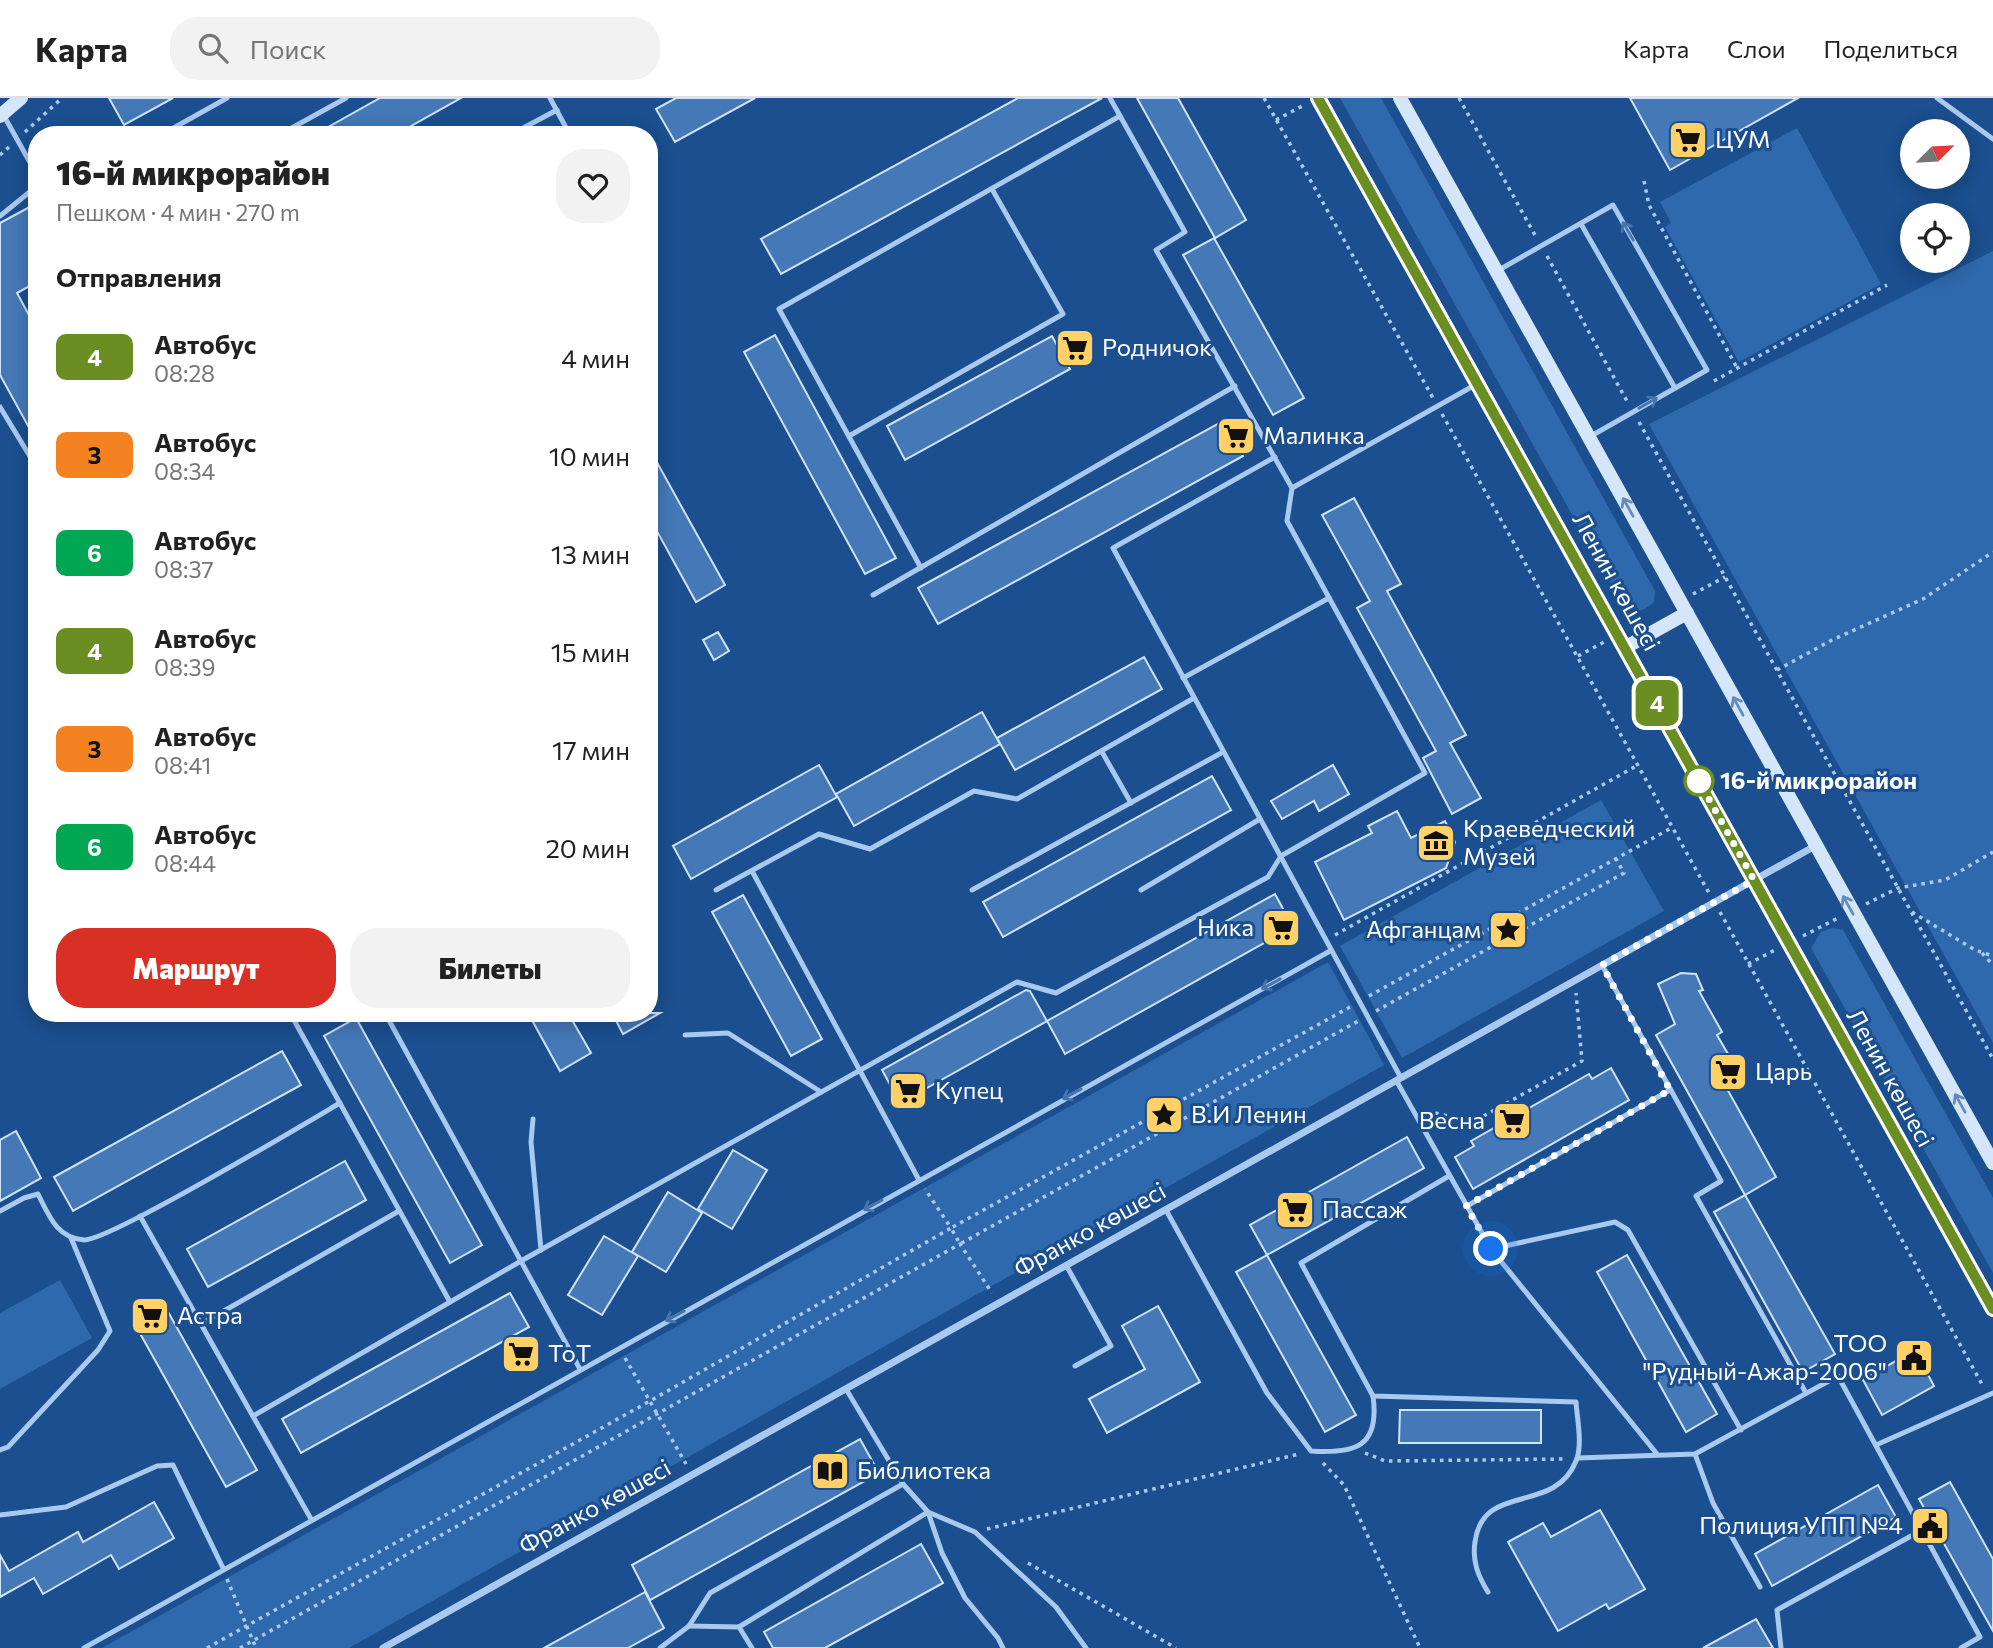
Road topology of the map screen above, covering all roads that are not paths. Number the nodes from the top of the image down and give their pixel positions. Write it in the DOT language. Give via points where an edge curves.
graph roads {
  1 [pos="21,98"];
  2 [pos="228,98"];
  3 [pos="346,98"];
  4 [pos="550,98"];
  5 [pos="1110,98"];
  6 [pos="1318,98"];
  7 [pos="1400,98"];
  8 [pos="1937,98"];
  9 [pos="557,110"];
  10 [pos="1,115"];
  11 [pos="1120,116"];
  12 [pos="177,126"];
  13 [pos="295,126"];
  14 [pos="527,126"];
  15 [pos="565,126"];
  16 [pos="1993,139"];
  17 [pos="28,159"];
  18 [pos="992,189"];
  19 [pos="28,193"];
  20 [pos="0,216"];
  21 [pos="1581,224"];
  22 [pos="1495,272"];
  23 [pos="1479,383"];
  24 [pos="1235,386"];
  25 [pos="1675,388"];
  26 [pos="0,407"];
  27 [pos="849,436"];
  28 [pos="1589,437"];
  29 [pos="28,453"];
  30 [pos="1275,457"];
  31 [pos="1292,488"];
  32 [pos="921,568"];
  33 [pos="873,596"];
  34 [pos="1329,598"];
  35 [pos="1687,613"];
  36 [pos="1626,647"];
  37 [pos="1183,678"];
  38 [pos="1194,698"];
  39 [pos="1102,752"];
  40 [pos="1223,752"];
  41 [pos="1131,803"];
  42 [pos="1260,819"];
  43 [pos="1815,846"];
  44 [pos="1281,856"];
  45 [pos="752,871"];
  46 [pos="1754,880"];
  47 [pos="716,890"];
  48 [pos="972,890"];
  49 [pos="1141,890"];
  50 [pos="1331,951"];
  51 [pos="1602,965"];
  52 [pos="295,1022"];
  53 [pos="391,1022"];
  54 [pos="685,1035"];
  55 [pos="858,1071"];
  56 [pos="1399,1079"];
  57 [pos="1670,1090"];
  58 [pos="821,1092"];
  59 [pos="340,1103"];
  60 [pos="533,1119"];
  61 [pos="1993,1163"];
  62 [pos="1449,1176"];
  63 [pos="919,1180"];
  64 [pos="1466,1206"];
  65 [pos="1166,1210"];
  66 [pos="0,1211"];
  67 [pos="399,1211"];
  68 [pos="141,1216"];
  69 [pos="71,1238"];
  70 [pos="1491,1249"];
  71 [pos="541,1250"];
  72 [pos="521,1261"];
  73 [pos="1066,1265"];
  74 [pos="450,1302"];
  75 [pos="1993,1309"];
  76 [pos="201,1324"];
  77 [pos="1075,1366"];
  78 [pos="580,1369"];
  79 [pos="846,1389"];
  80 [pos="1805,1393"];
  81 [pos="1991,1394"];
  82 [pos="1373,1396"];
  83 [pos="253,1416"];
  84 [pos="1741,1430"];
  85 [pos="1876,1445"];
  86 [pos="0,1450"];
  87 [pos="1657,1454"];
  88 [pos="1695,1454"];
  89 [pos="1578,1458"];
  90 [pos="903,1484"];
  91 [pos="928,1512"];
  92 [pos="0,1515"];
  93 [pos="311,1519"];
  94 [pos="1923,1530"];
  95 [pos="223,1568"];
  96 [pos="1760,1587"];
  97 [pos="1488,1592"];
  98 [pos="689,1626"];
  99 [pos="739,1627"];
  100 [pos="83,1648"];
  101 [pos="383,1648"];
  102 [pos="660,1648"];
  103 [pos="752,1648"];
  104 [pos="1003,1648"];
  105 [pos="1086,1648"];
  106 [pos="1781,1648"];
  107 [pos="1961,1648"];
  1 -- 10 [label="main road"];
  2 -- 12 [label="lane"];
  3 -- 13 [label="lane"];
  4 -- 9 [label="lane"];
  5 -- 11 [label="lane"];
  6 -- 23 [label="main road, Ленин көшесі"];
  7 -- 22 [label="main road, Ленин көшесі"];
  8 -- 16 [label="lane"];
  9 -- 14 [label="lane"];
  9 -- 15 [label="lane"];
  10 -- 17 [label="lane"];
  11 -- 18 [label="lane"];
  11 -- 24 [label="lane" via="1185,232 1156,250"];
  18 -- 27 [label="lane" via="779,309"];
  18 -- 27 [label="lane" via="1063,314"];
  19 -- 20 [label="lane"];
  21 -- 22 [label="lane"];
  21 -- 25 [label="lane"];
  25 -- 21 [label="lane, one-way" via="1707,370 1613,205"];
  22 -- 28 [label="main road, Ленин көшесі"];
  23 -- 31 [label="lane"];
  23 -- 36 [label="main road, Ленин көшесі"];
  24 -- 30 [label="lane"];
  24 -- 32 [label="lane"];
  28 -- 25 [label="lane, one-way"];
  26 -- 29 [label="lane"];
  27 -- 32 [label="lane"];
  35 -- 28 [label="main road, Ленин көшесі, one-way"];
  30 -- 31 [label="lane"];
  30 -- 37 [label="lane" via="1114,548"];
  31 -- 34 [label="lane" via="1287,521"];
  32 -- 33 [label="lane"];
  34 -- 37 [label="lane"];
  34 -- 44 [label="lane" via="1425,773"];
  35 -- 36 [label="main road"];
  43 -- 35 [label="main road, Ленин көшесі, one-way"];
  36 -- 46 [label="main road, Ленин көшесі"];
  37 -- 38 [label="lane"];
  38 -- 39 [label="lane"];
  38 -- 40 [label="lane"];
  39 -- 41 [label="lane"];
  39 -- 45 [label="lane" via="1017,799 974,791 870,849 819,834"];
  40 -- 41 [label="lane"];
  40 -- 42 [label="lane"];
  41 -- 48 [label="lane"];
  42 -- 44 [label="lane"];
  42 -- 49 [label="lane"];
  43 -- 46 [label="street, Франко көшесі"];
  61 -- 43 [label="main road, Ленин көшесі, one-way"];
  44 -- 50 [label="lane"];
  44 -- 55 [label="lane" via="1268,877 1056,993 1017,982"];
  45 -- 47 [label="lane"];
  45 -- 55 [label="lane"];
  46 -- 51 [label="street, Франко көшесі"];
  46 -- 75 [label="main road, Ленин көшесі"];
  50 -- 56 [label="lane"];
  50 -- 63 [label="lane, one-way"];
  51 -- 56 [label="street, Франко көшесі"];
  51 -- 57 [label="lane"];
  52 -- 59 [label="lane"];
  53 -- 72 [label="lane"];
  54 -- 58 [label="lane" via="728,1033"];
  55 -- 58 [label="lane"];
  55 -- 63 [label="lane"];
  56 -- 62 [label="lane"];
  56 -- 65 [label="street, Франко көшесі"];
  57 -- 64 [label="lane"];
  57 -- 80 [label="lane" via="1721,1181 1696,1196"];
  58 -- 71 [label="lane"];
  59 -- 67 [label="lane"];
  59 -- 68 [label="lane"];
  60 -- 71 [label="lane"];
  62 -- 64 [label="lane"];
  62 -- 82 [label="lane" via="1301,1263"];
  63 -- 78 [label="lane, one-way"];
  64 -- 70 [label="lane"];
  65 -- 73 [label="street, Франко көшесі"];
  65 -- 82 [label="lane" via="1267,1393 1311,1451 1357,1449 1376,1418"];
  66 -- 69 [label="lane" via="38,1194 55,1228"];
  67 -- 74 [label="lane"];
  67 -- 76 [label="lane"];
  68 -- 69 [label="lane" via="88,1241"];
  68 -- 76 [label="lane"];
  69 -- 86 [label="lane" via="110,1331 98,1350 8,1447"];
  70 -- 84 [label="lane" via="1615,1222 1628,1230"];
  70 -- 87 [label="lane"];
  71 -- 72 [label="lane"];
  72 -- 74 [label="lane"];
  72 -- 78 [label="lane"];
  73 -- 77 [label="lane" via="1111,1346"];
  73 -- 79 [label="street, Франко көшесі"];
  74 -- 83 [label="lane"];
  76 -- 83 [label="lane"];
  78 -- 93 [label="lane"];
  79 -- 90 [label="lane"];
  79 -- 101 [label="street, Франко көшесі"];
  80 -- 84 [label="lane"];
  80 -- 85 [label="lane" via="1838,1376"];
  81 -- 85 [label="lane"];
  82 -- 89 [label="lane" via="1576,1402"];
  83 -- 93 [label="lane"];
  84 -- 88 [label="lane"];
  85 -- 94 [label="lane"];
  87 -- 88 [label="lane"];
  87 -- 89 [label="lane"];
  88 -- 96 [label="lane" via="1713,1503"];
  89 -- 97 [label="lane" via="1560,1486 1488,1512 1477,1528 1473,1554"];
  90 -- 91 [label="lane"];
  90 -- 98 [label="lane" via="710,1593"];
  91 -- 99 [label="lane"];
  91 -- 104 [label="lane" via="965,1598"];
  91 -- 105 [label="lane" via="975,1532 1056,1607"];
  92 -- 95 [label="lane" via="66,1507 157,1466 173,1465"];
  93 -- 95 [label="lane"];
  94 -- 106 [label="lane" via="1777,1609"];
  94 -- 107 [label="lane" via="1980,1637"];
  95 -- 100 [label="lane"];
  98 -- 99 [label="lane"];
  98 -- 102 [label="lane"];
  99 -- 103 [label="lane"];
}
